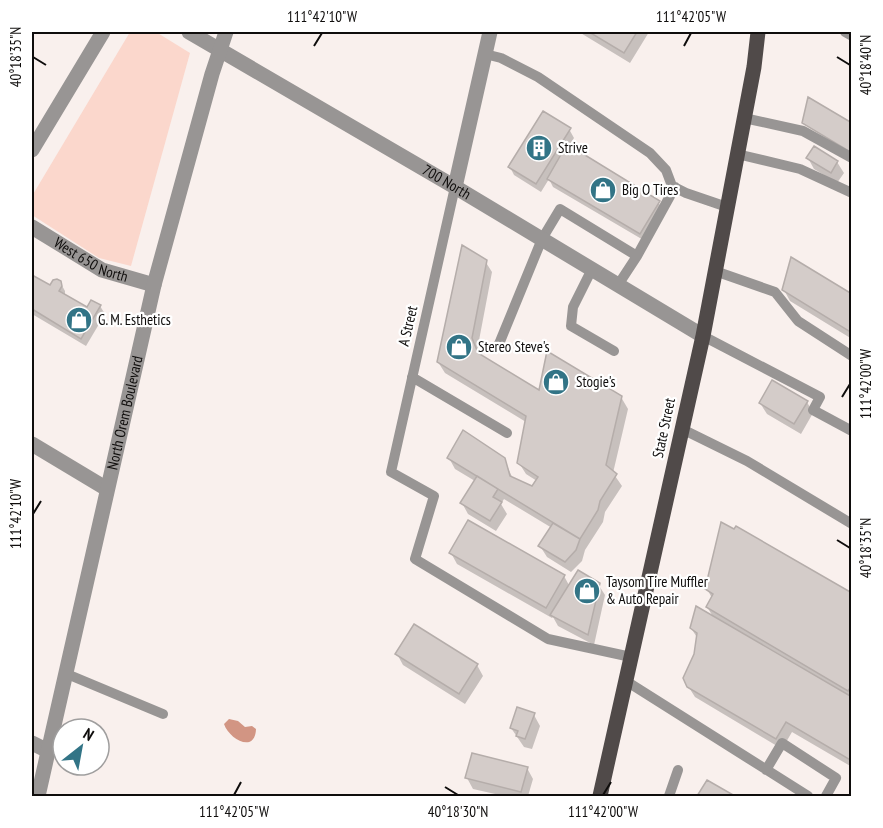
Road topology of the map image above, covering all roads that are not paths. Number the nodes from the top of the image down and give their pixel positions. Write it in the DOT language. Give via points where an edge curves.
graph roads {
  1 [pos="103,32"];
  2 [pos="189,32"];
  3 [pos="226,32"];
  4 [pos="490,32"];
  5 [pos="758,32"];
  6 [pos="768,32"];
  7 [pos="845,32"];
  8 [pos="852,36"];
  9 [pos="220,49"];
  10 [pos="485,54"];
  11 [pos="754,67"];
  12 [pos="744,118"];
  13 [pos="32,150"];
  14 [pos="737,154"];
  15 [pos="852,158"];
  16 [pos="455,187"];
  17 [pos="675,187"];
  18 [pos="852,193"];
  19 [pos="727,207"];
  20 [pos="32,226"];
  21 [pos="542,239"];
  22 [pos="637,256"];
  23 [pos="592,269"];
  24 [pos="715,271"];
  25 [pos="154,285"];
  26 [pos="618,285"];
  27 [pos="703,336"];
  28 [pos="499,344"];
  29 [pos="614,351"];
  30 [pos="852,356"];
  31 [pos="412,377"];
  32 [pos="682,429"];
  33 [pos="852,431"];
  34 [pos="507,433"];
  35 [pos="32,444"];
  36 [pos="107,489"];
  37 [pos="852,524"];
  38 [pos="631,657"];
  39 [pos="67,674"];
  40 [pos="626,681"];
  41 [pos="163,714"];
  42 [pos="32,743"];
  43 [pos="48,752"];
  44 [pos="678,770"];
  45 [pos="766,770"];
  46 [pos="38,796"];
  47 [pos="600,796"];
  48 [pos="669,796"];
  49 [pos="808,796"];
  50 [pos="826,796"];
  1 -- 13 [label="street"];
  2 -- 9 [label="street, 700 North"];
  3 -- 9 [label="street, North Orem Boulevard"];
  4 -- 10 [label="street"];
  5 -- 11 [label="main road, State Street"];
  6 -- 11 [label="main road, State Street"];
  7 -- 8 [label="lane"];
  9 -- 16 [label="street, 700 North"];
  9 -- 25 [label="street, North Orem Boulevard"];
  10 -- 16 [label="street"];
  10 -- 17 [label="lane" via="538,77 650,153"];
  11 -- 12 [label="main road, State Street"];
  12 -- 14 [label="main road, State Street"];
  12 -- 15 [label="lane" via="803,131"];
  14 -- 18 [label="lane" via="800,170"];
  14 -- 19 [label="main road, State Street"];
  16 -- 21 [label="street, 700 North"];
  16 -- 31 [label="lane, A Street"];
  17 -- 19 [label="lane"];
  17 -- 22 [label="lane"];
  19 -- 24 [label="main road, State Street"];
  20 -- 25 [label="street, West 650 North" via="102,270"];
  21 -- 22 [label="lane" via="560,209"];
  21 -- 23 [label="street, 700 North"];
  21 -- 28 [label="lane"];
  22 -- 26 [label="lane"];
  23 -- 26 [label="street, 700 North"];
  23 -- 29 [label="lane" via="573,307 572,326"];
  24 -- 27 [label="main road, State Street"];
  24 -- 30 [label="lane" via="776,292 798,321"];
  25 -- 36 [label="street, North Orem Boulevard"];
  26 -- 27 [label="street, 700 North"];
  27 -- 32 [label="main road, State Street"];
  27 -- 33 [label="lane" via="820,397 813,410"];
  31 -- 34 [label="lane"];
  31 -- 38 [label="lane, A Street" via="391,472 434,496 415,559 548,639"];
  32 -- 37 [label="lane" via="747,461"];
  32 -- 38 [label="main road, State Street"];
  35 -- 36 [label="street"];
  36 -- 39 [label="street, North Orem Boulevard"];
  38 -- 40 [label="main road, State Street"];
  39 -- 41 [label="lane"];
  39 -- 43 [label="street, North Orem Boulevard"];
  40 -- 45 [label="lane"];
  40 -- 47 [label="main road, State Street"];
  42 -- 43 [label="street"];
  43 -- 46 [label="street, North Orem Boulevard"];
  44 -- 48 [label="lane"];
  45 -- 49 [label="lane"];
  45 -- 50 [label="lane" via="782,743 836,778"];
}
